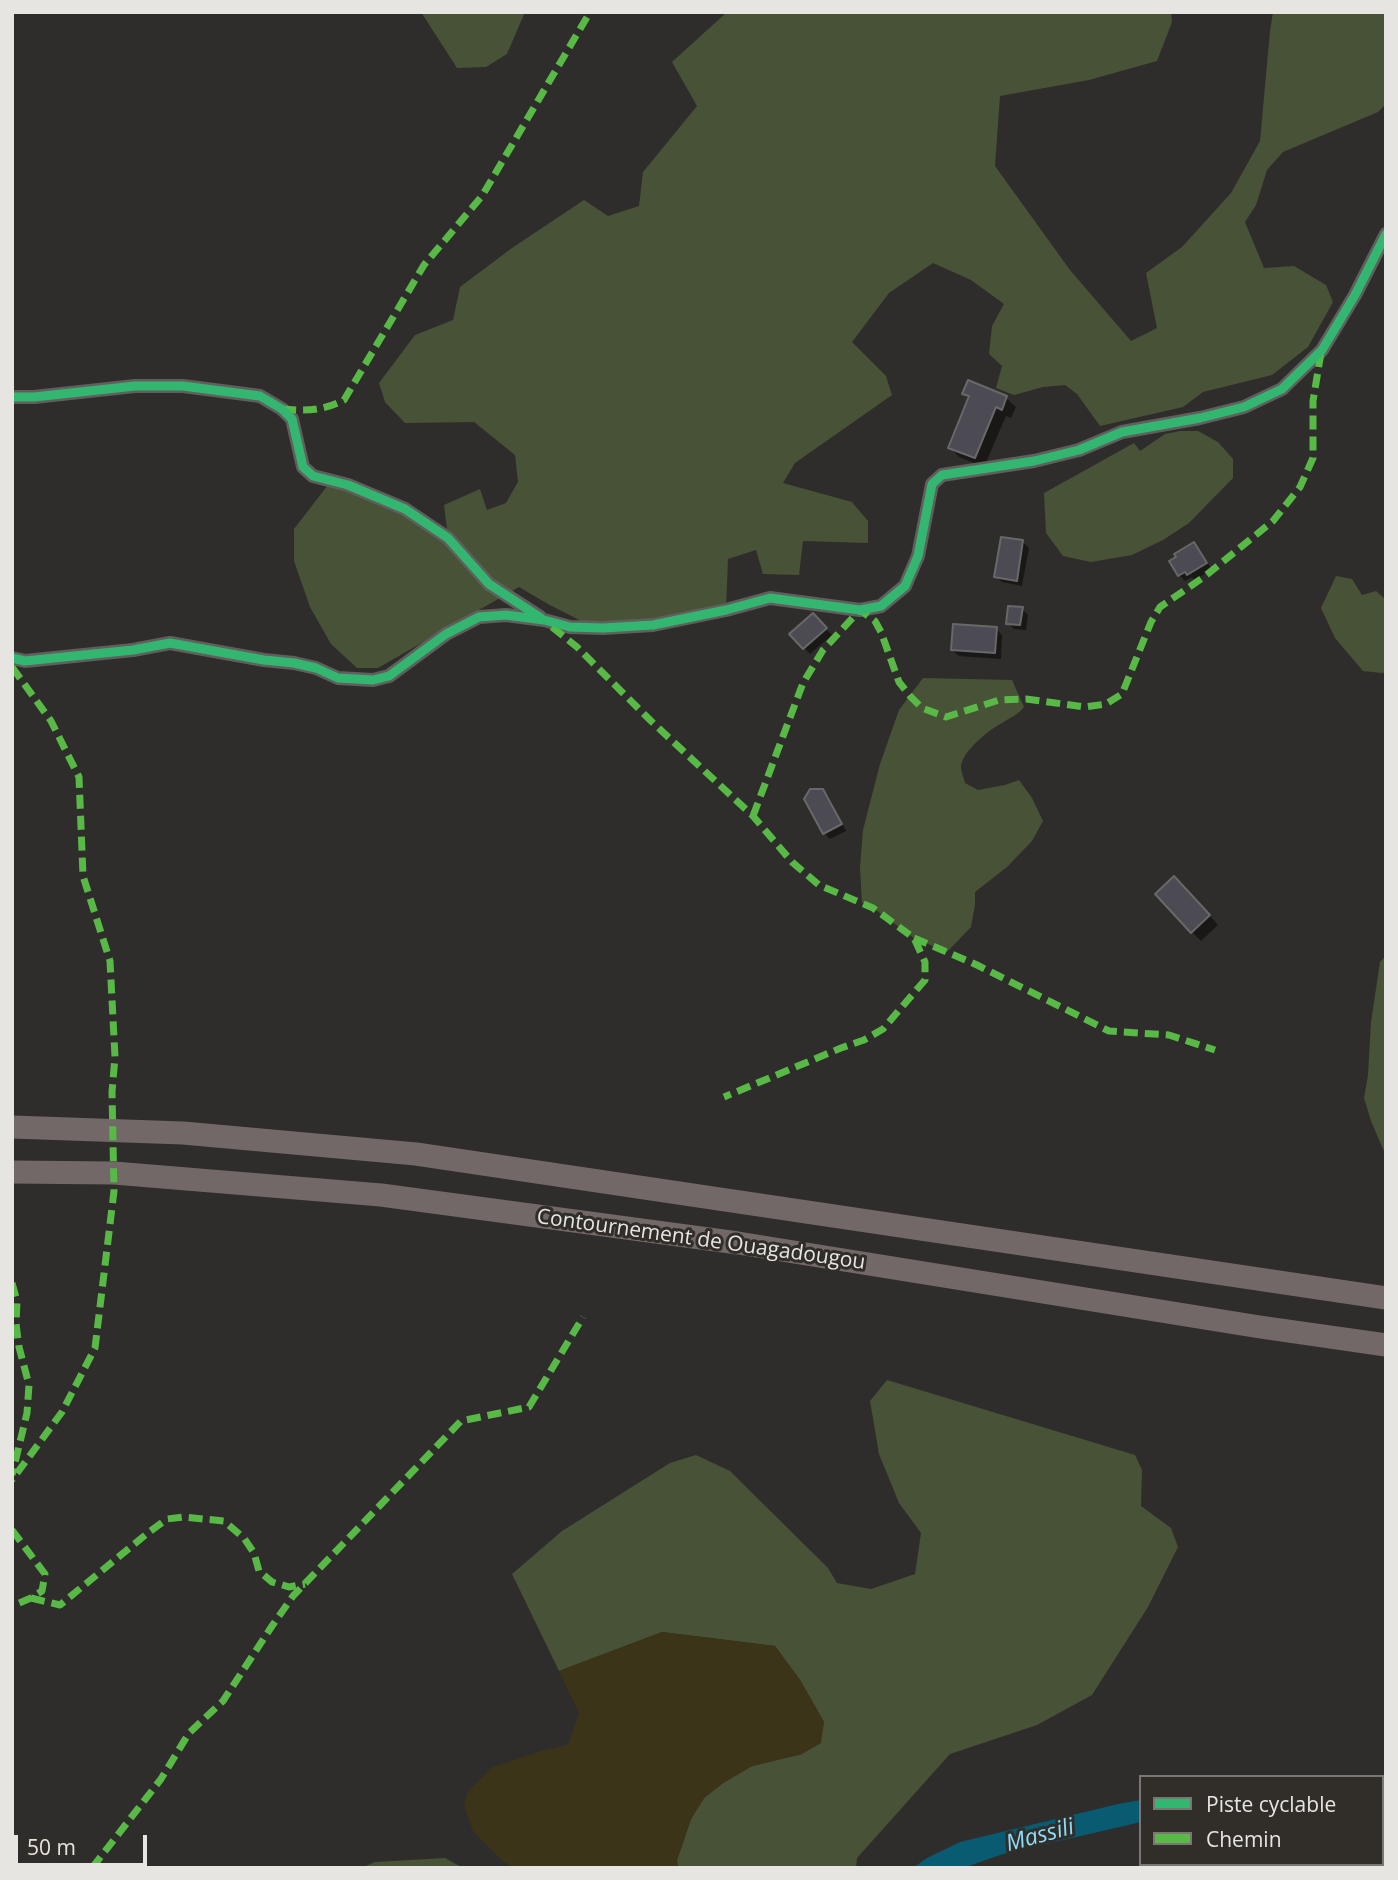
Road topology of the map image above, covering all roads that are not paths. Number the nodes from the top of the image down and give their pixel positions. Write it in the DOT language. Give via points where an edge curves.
graph roads {
  1 [pos="1386,234"];
  2 [pos="12,397"];
  3 [pos="544,620"];
  4 [pos="12,658"];
  5 [pos="12,1127"];
  6 [pos="12,1172"];
  7 [pos="1386,1298"];
  8 [pos="1386,1345"];
  1 -- 3 [label="street" via="1322,350 1282,389 1244,407 1122,432 1068,453 942,475 932,484 918,556 905,586 881,606 860,610 770,598 653,625 570,627"];
  2 -- 3 [label="street" via="135,386 183,386 260,396 292,419 303,467 313,476 405,509 448,538 489,584"];
  3 -- 4 [label="street" via="479,617 446,634 389,676 373,680 338,678 294,663 170,643 36,660"];
  5 -- 7 [label="highway, Contournement de Ouagadougou" via="183,1133 416,1154"];
  6 -- 8 [label="highway, Contournement de Ouagadougou" via="114,1173 381,1195 738,1243"];
}
